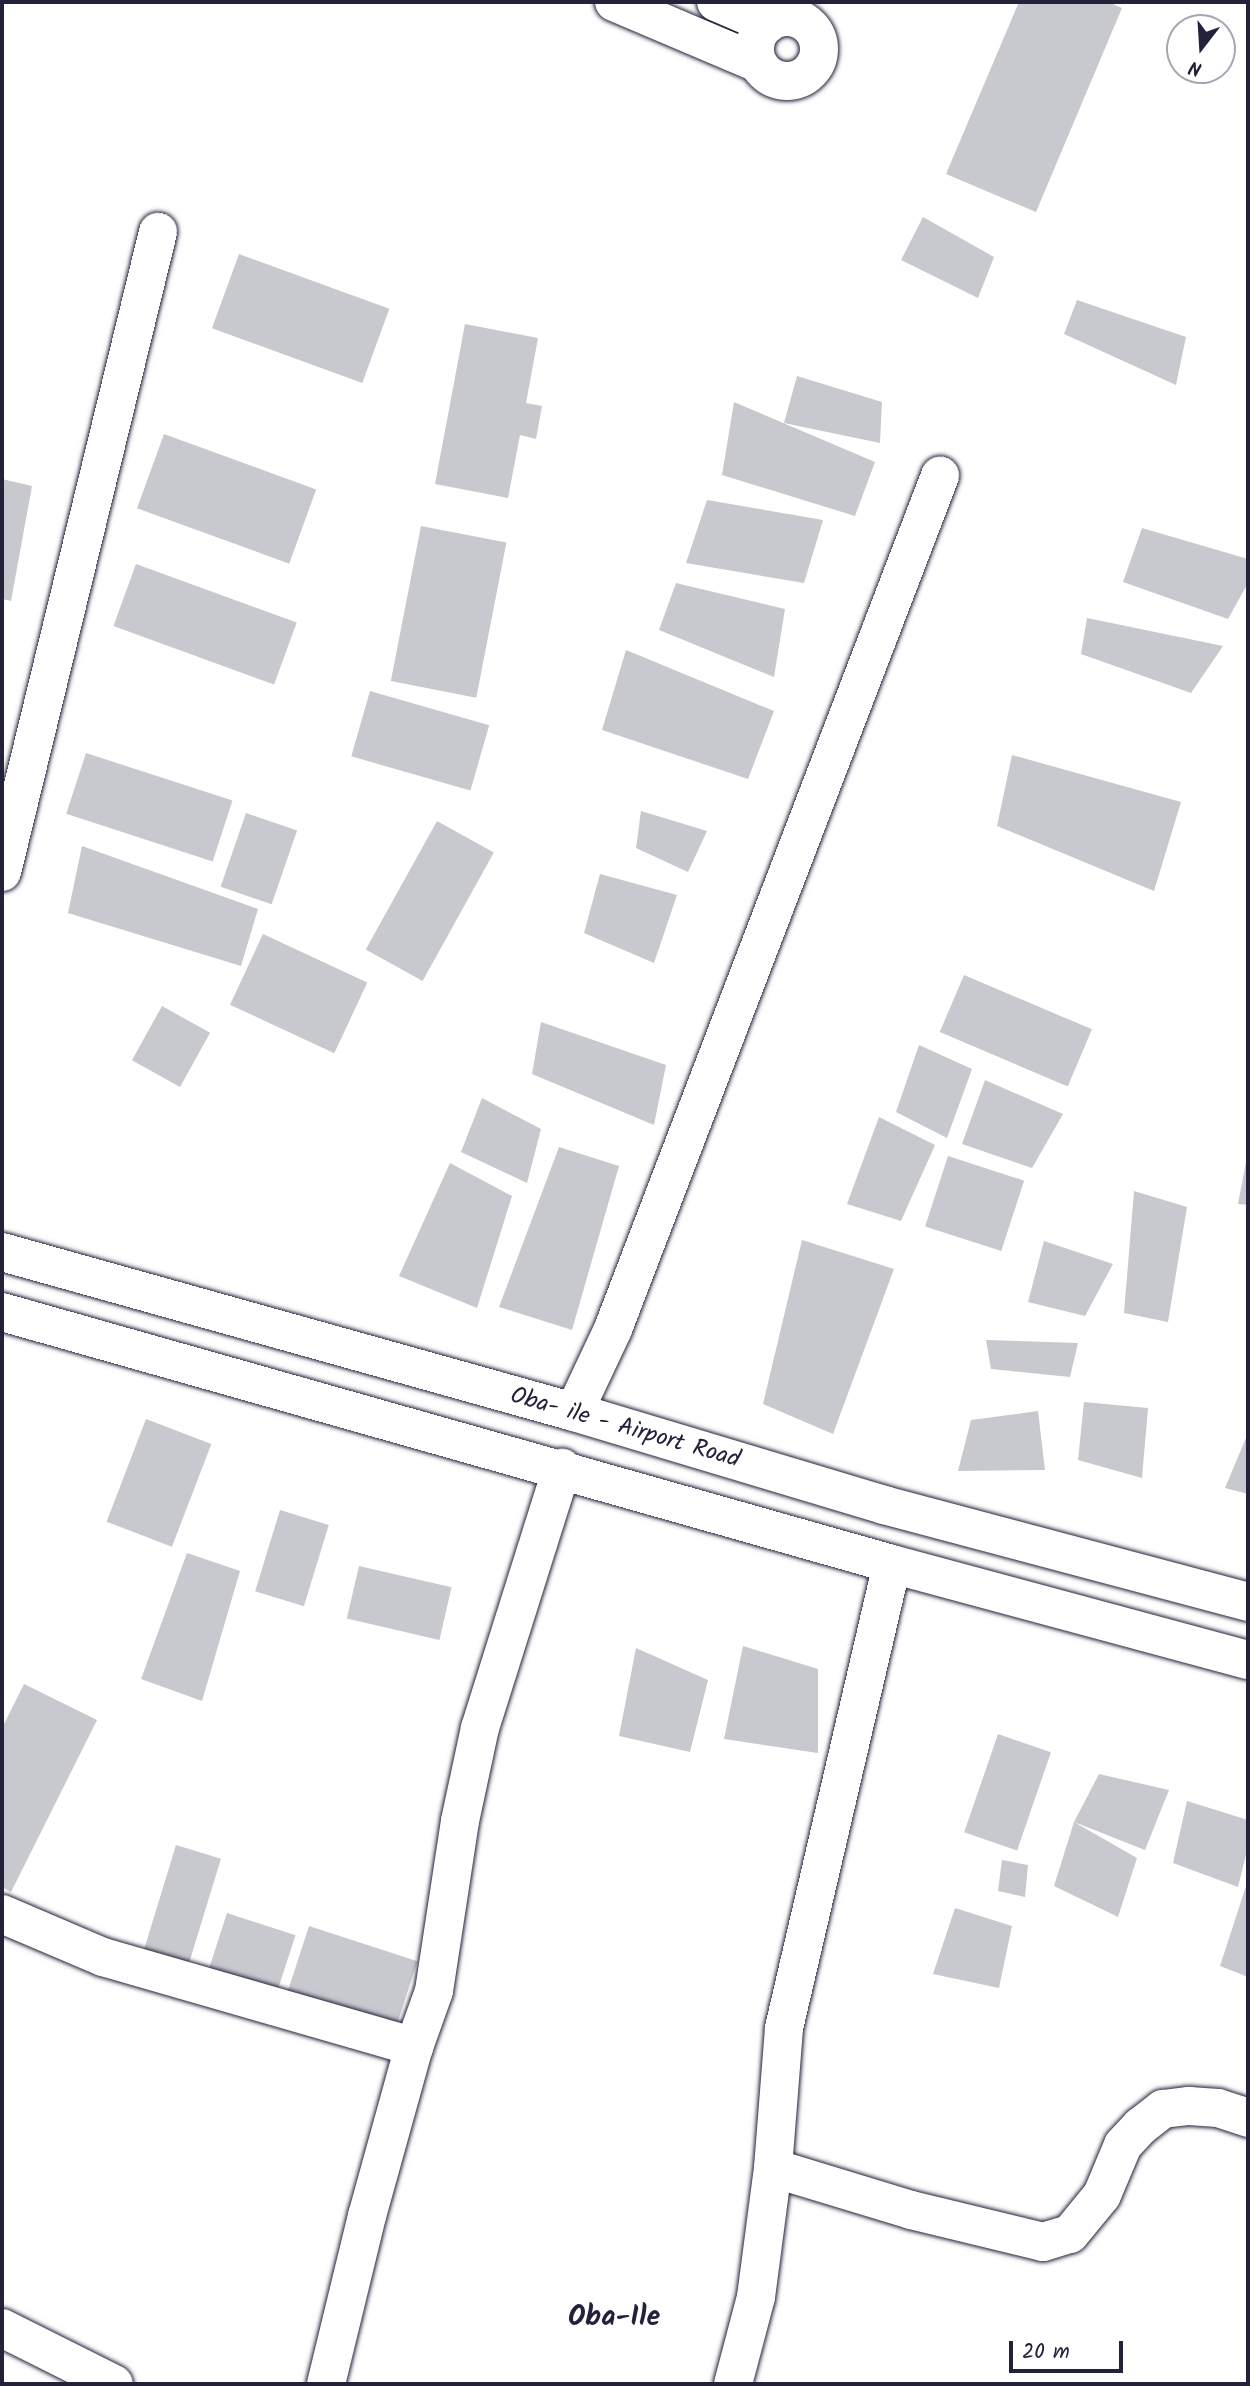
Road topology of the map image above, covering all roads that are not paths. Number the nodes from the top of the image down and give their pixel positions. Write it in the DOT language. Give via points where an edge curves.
graph roads {
  1 [pos="614,2"];
  2 [pos="716,2"];
  3 [pos="767,24"];
  4 [pos="758,63"];
  5 [pos="158,232"];
  6 [pos="940,476"];
  7 [pos="2,872"];
  8 [pos="2,1252"];
  9 [pos="2,1312"];
  10 [pos="574,1412"];
  11 [pos="562,1468"];
  12 [pos="892,1564"];
  13 [pos="1248,1602"];
  14 [pos="1248,1660"];
  15 [pos="2,1914"];
  16 [pos="414,2047"];
  17 [pos="1248,2118"];
  18 [pos="773,2168"];
  19 [pos="2,2328"];
  20 [pos="114,2384"];
  21 [pos="326,2384"];
  22 [pos="733,2384"];
  1 -- 4 [label="street"];
  2 -- 3 [label="street"];
  3 -- 4 [label="street" via="758,35"];
  3 -- 4 [label="street" via="795,18 807,24 819,49 816,63 807,74 780,80"];
  5 -- 7 [label="street"];
  6 -- 10 [label="street" via="613,1329"];
  8 -- 10 [label="street, Oba- ile - Airport Road"];
  9 -- 11 [label="street"];
  10 -- 13 [label="street, Oba- ile - Airport Road" via="884,1505"];
  11 -- 12 [label="street"];
  11 -- 16 [label="street" via="480,1728 460,1821 434,1991"];
  12 -- 14 [label="street"];
  12 -- 18 [label="street" via="784,2028"];
  15 -- 16 [label="street" via="103,1957"];
  16 -- 21 [label="street"];
  17 -- 18 [label="street" via="1218,2108 1163,2109 1124,2145 1102,2196 1070,2234 1043,2242 911,2210"];
  18 -- 22 [label="street" via="756,2297"];
  19 -- 20 [label="street"];
}
